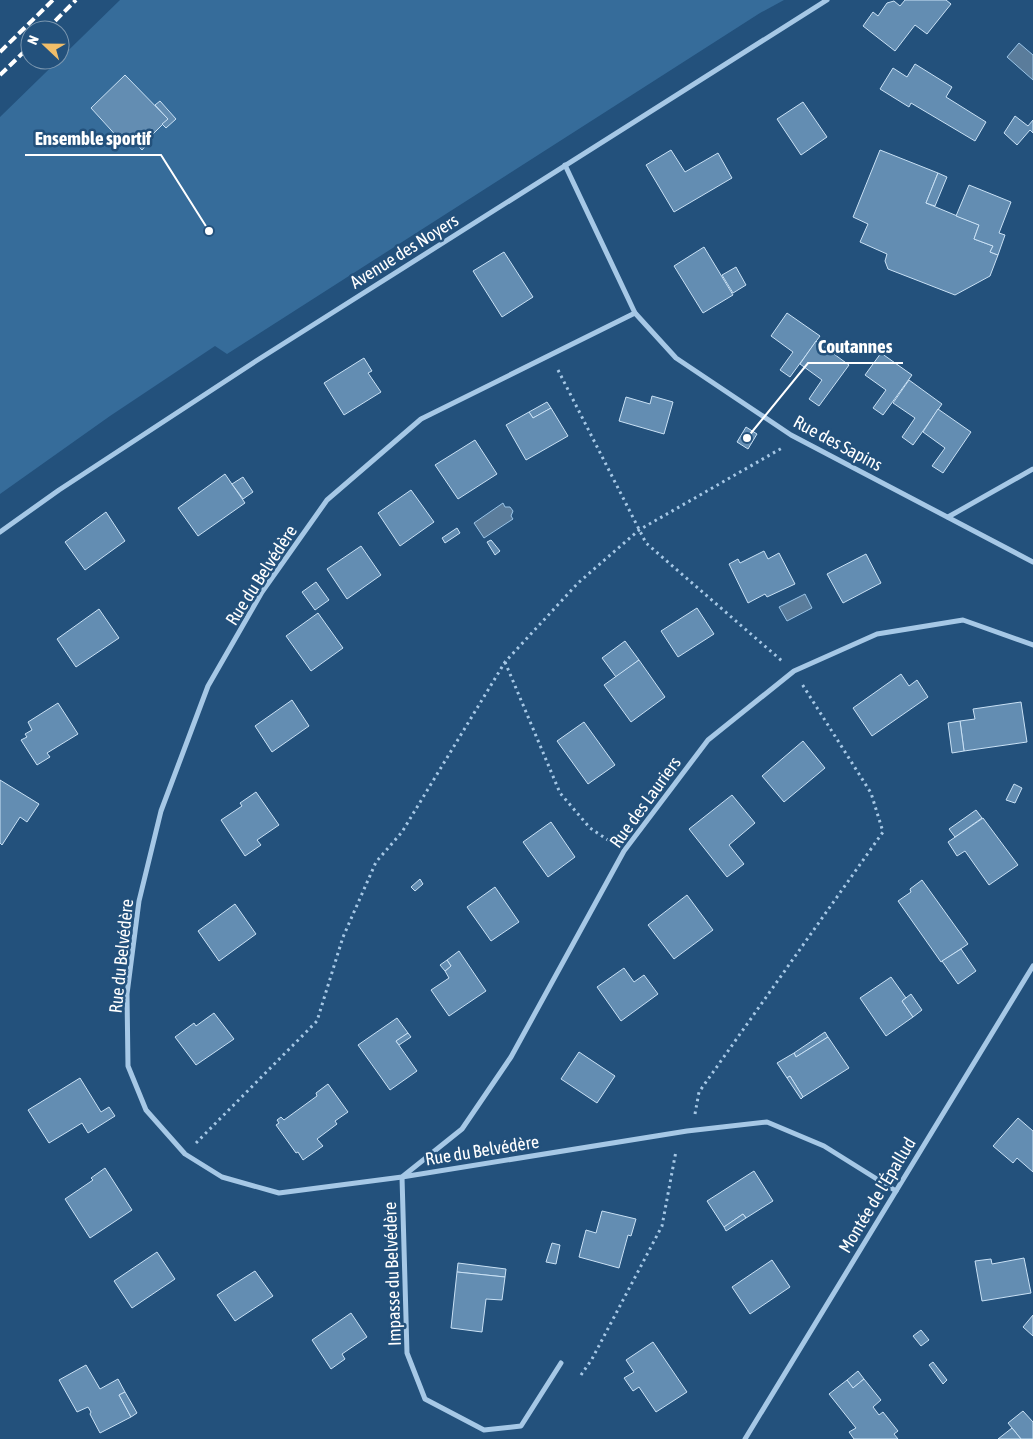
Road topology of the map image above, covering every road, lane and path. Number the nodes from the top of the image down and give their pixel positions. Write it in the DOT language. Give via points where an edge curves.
graph roads {
  1 [pos="828,0"];
  2 [pos="565,164"];
  3 [pos="636,313"];
  4 [pos="550,356"];
  5 [pos="791,434"];
  6 [pos="1033,469"];
  7 [pos="948,517"];
  8 [pos="639,530"];
  9 [pos="0,532"];
  10 [pos="1033,562"];
  11 [pos="1033,645"];
  12 [pos="505,662"];
  13 [pos="794,671"];
  14 [pos="624,851"];
  15 [pos="1033,966"];
  16 [pos="695,1115"];
  17 [pos="676,1151"];
  18 [pos="185,1154"];
  19 [pos="402,1177"];
  20 [pos="896,1190"];
  21 [pos="561,1362"];
  22 [pos="581,1375"];
  23 [pos="745,1439"];
  1 -- 2 [label="street, Avenue des Noyers"];
  2 -- 3 [label="street, Rue des Sapins"];
  2 -- 9 [label="street, Avenue des Noyers" via="256,361"];
  3 -- 4 [label="street, Rue du Belvédère"];
  3 -- 5 [label="street, Rue des Sapins" via="676,358"];
  4 -- 8 [label="path"];
  4 -- 18 [label="street, Rue du Belvédère" via="421,419 327,500 262,592 208,686 161,810 139,901 127,994 128,1066 146,1110"];
  5 -- 7 [label="street, Rue des Sapins"];
  5 -- 8 [label="path" via="784,447"];
  6 -- 7 [label="street"];
  7 -- 10 [label="street, Rue des Sapins"];
  8 -- 12 [label="path" via="578,583"];
  8 -- 13 [label="path" via="646,543"];
  11 -- 13 [label="street, Rue des Lauriers" via="963,620 877,634"];
  12 -- 14 [label="path" via="560,793 590,828"];
  12 -- 18 [label="path" via="402,832 376,862 343,937 317,1021"];
  13 -- 14 [label="street, Rue des Lauriers" via="708,740"];
  13 -- 16 [label="path" via="871,793 884,832 699,1092"];
  14 -- 19 [label="street, Rue des Lauriers" via="511,1057 462,1129"];
  15 -- 20 [label="street, Montée de l'Épallud"];
  17 -- 22 [label="path" via="662,1226"];
  18 -- 19 [label="street, Rue du Belvédère" via="222,1177 278,1193"];
  19 -- 20 [label="street, Rue du Belvédère" via="687,1131 767,1122 824,1146"];
  19 -- 21 [label="street, Impasse du Belvédère" via="407,1353 425,1399 484,1430 521,1426"];
  20 -- 23 [label="street, Montée de l'Épallud"];
}
